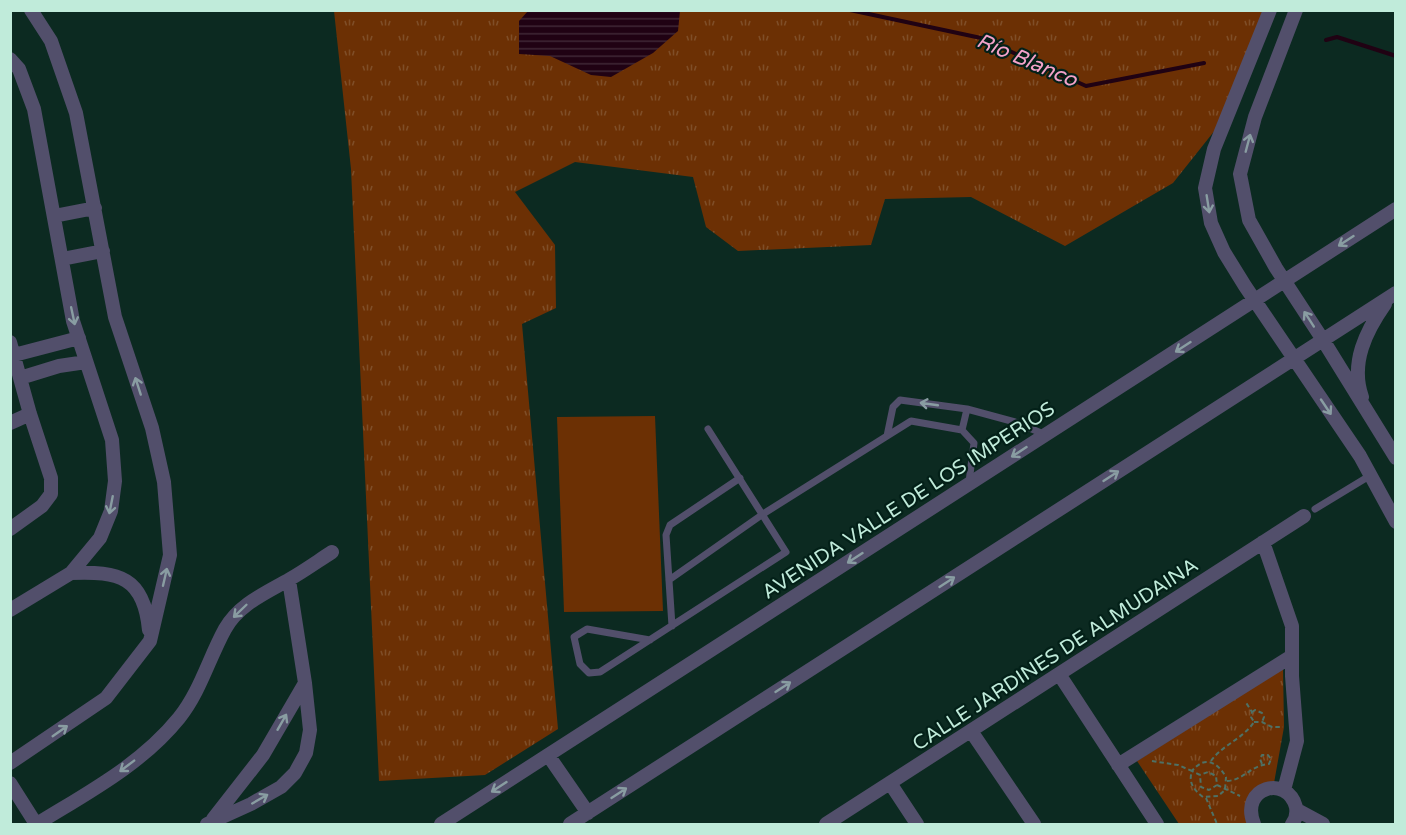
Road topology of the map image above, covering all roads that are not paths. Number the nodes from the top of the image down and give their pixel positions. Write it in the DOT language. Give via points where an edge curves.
graph roads {
  1 [pos="31,10"];
  2 [pos="1270,10"];
  3 [pos="1296,10"];
  4 [pos="15,64"];
  5 [pos="1248,65"];
  6 [pos="1273,72"];
  7 [pos="95,208"];
  8 [pos="1395,209"];
  9 [pos="54,216"];
  10 [pos="103,251"];
  11 [pos="62,259"];
  12 [pos="1284,281"];
  13 [pos="1393,295"];
  14 [pos="1254,301"];
  15 [pos="79,338"];
  16 [pos="1323,340"];
  17 [pos="12,348"];
  18 [pos="1294,358"];
  19 [pos="86,362"];
  20 [pos="20,378"];
  21 [pos="967,409"];
  22 [pos="1368,413"];
  23 [pos="30,414"];
  24 [pos="10,423"];
  25 [pos="708,429"];
  26 [pos="962,430"];
  27 [pos="1046,435"];
  28 [pos="887,436"];
  29 [pos="1395,458"];
  30 [pos="1371,475"];
  31 [pos="740,478"];
  32 [pos="969,484"];
  33 [pos="1310,512"];
  34 [pos="763,514"];
  35 [pos="1395,522"];
  36 [pos="10,530"];
  37 [pos="1263,542"];
  38 [pos="332,552"];
  39 [pos="70,573"];
  40 [pos="289,580"];
  41 [pos="669,580"];
  42 [pos="10,610"];
  43 [pos="672,626"];
  44 [pos="650,640"];
  45 [pos="150,641"];
  46 [pos="1292,656"];
  47 [pos="1059,674"];
  48 [pos="305,683"];
  49 [pos="971,731"];
  50 [pos="548,755"];
  51 [pos="10,762"];
  52 [pos="1118,765"];
  53 [pos="10,783"];
  54 [pos="890,783"];
  55 [pos="1284,790"];
  56 [pos="1297,810"];
  57 [pos="588,813"];
  58 [pos="57,819"];
  59 [pos="209,823"];
  60 [pos="36,825"];
  61 [pos="441,825"];
  62 [pos="570,825"];
  63 [pos="826,825"];
  64 [pos="917,825"];
  65 [pos="1034,825"];
  66 [pos="1157,825"];
  67 [pos="1254,825"];
  68 [pos="1292,825"];
  69 [pos="1323,825"];
  1 -- 7 [label="street" via="51,41 76,113"];
  2 -- 5 [label="street"];
  3 -- 6 [label="street"];
  4 -- 9 [label="street" via="34,110"];
  5 -- 6 [label="street"];
  5 -- 14 [label="street, one-way" via="1214,149 1206,188 1211,223"];
  12 -- 6 [label="street, one-way" via="1249,219 1240,174 1255,117"];
  7 -- 9 [label="street"];
  7 -- 10 [label="street"];
  8 -- 12 [label="street, AVENIDA VALLE DE LOS IMPERIOS, one-way"];
  9 -- 11 [label="street"];
  10 -- 11 [label="street"];
  45 -- 10 [label="street, one-way" via="170,555 164,482 152,428 116,317"];
  11 -- 15 [label="street, one-way"];
  12 -- 14 [label="street, AVENIDA VALLE DE LOS IMPERIOS"];
  16 -- 12 [label="street, one-way"];
  13 -- 16 [label="street"];
  13 -- 22 [label="street" via="1370,325 1359,352 1358,384"];
  14 -- 18 [label="street"];
  14 -- 27 [label="street, AVENIDA VALLE DE LOS IMPERIOS, one-way"];
  15 -- 17 [label="street"];
  15 -- 19 [label="street"];
  16 -- 18 [label="street"];
  16 -- 22 [label="street"];
  17 -- 20 [label="street"];
  18 -- 30 [label="street, one-way"];
  57 -- 18 [label="street, one-way"];
  19 -- 20 [label="street"];
  19 -- 39 [label="street, one-way" via="112,440 115,481 111,511 99,538"];
  20 -- 23 [label="street"];
  21 -- 26 [label="lane"];
  21 -- 27 [label="lane"];
  21 -- 28 [label="lane, one-way" via="900,400 893,407"];
  22 -- 29 [label="street"];
  23 -- 24 [label="street"];
  23 -- 36 [label="street" via="51,478 51,494 42,506"];
  25 -- 31 [label="lane"];
  26 -- 28 [label="lane" via="911,421"];
  26 -- 32 [label="lane" via="974,443"];
  27 -- 32 [label="street, AVENIDA VALLE DE LOS IMPERIOS, one-way"];
  28 -- 34 [label="lane"];
  30 -- 33 [label="lane"];
  30 -- 35 [label="street"];
  31 -- 34 [label="lane"];
  31 -- 41 [label="lane" via="670,525 666,535"];
  32 -- 50 [label="street, AVENIDA VALLE DE LOS IMPERIOS, one-way"];
  33 -- 37 [label="street, CALLE JARDINES DE ALMUDAINA"];
  34 -- 41 [label="lane"];
  34 -- 43 [label="lane" via="786,552"];
  37 -- 46 [label="street" via="1292,626"];
  37 -- 47 [label="street, CALLE JARDINES DE ALMUDAINA"];
  38 -- 40 [label="street"];
  39 -- 42 [label="street"];
  39 -- 45 [label="street" via="119,576 136,589 147,610"];
  40 -- 48 [label="street"];
  40 -- 58 [label="street, one-way" via="237,613 180,717 148,750"];
  41 -- 43 [label="lane"];
  43 -- 44 [label="lane"];
  44 -- 44 [label="lane" via="600,672 589,673 580,664 574,638 587,629"];
  51 -- 45 [label="street, one-way" via="106,698"];
  46 -- 52 [label="street"];
  46 -- 55 [label="street" via="1297,741"];
  47 -- 49 [label="street, CALLE JARDINES DE ALMUDAINA"];
  47 -- 52 [label="street"];
  59 -- 48 [label="street, one-way" via="263,756"];
  59 -- 48 [label="street, one-way" via="281,787 295,773 306,753 310,730"];
  49 -- 54 [label="street, CALLE JARDINES DE ALMUDAINA"];
  49 -- 65 [label="street"];
  50 -- 57 [label="street"];
  50 -- 61 [label="street, AVENIDA VALLE DE LOS IMPERIOS, one-way"];
  52 -- 66 [label="street"];
  53 -- 60 [label="street"];
  54 -- 63 [label="street, CALLE JARDINES DE ALMUDAINA"];
  54 -- 64 [label="street"];
  55 -- 56 [label="street" via="1293,798"];
  55 -- 67 [label="street" via="1272,788 1251,801"];
  56 -- 68 [label="street"];
  56 -- 69 [label="street"];
  57 -- 62 [label="street"];
  58 -- 60 [label="street"];
}
